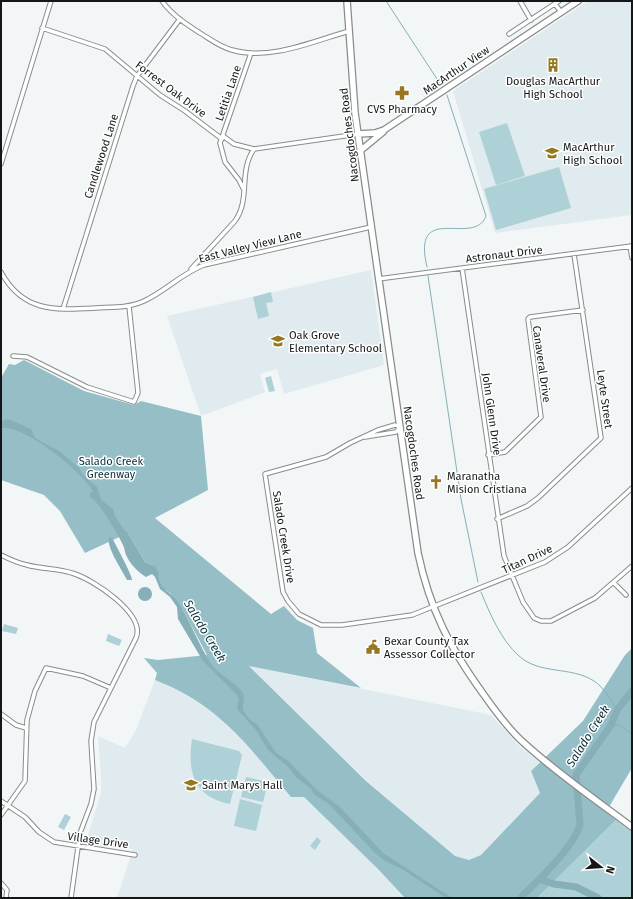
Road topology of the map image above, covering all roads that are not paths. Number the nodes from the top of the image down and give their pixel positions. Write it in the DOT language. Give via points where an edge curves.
graph roads {
  1 [pos="51,1"];
  2 [pos="162,1"];
  3 [pos="347,1"];
  4 [pos="520,1"];
  5 [pos="559,1"];
  6 [pos="578,1"];
  7 [pos="555,4"];
  8 [pos="561,12"];
  9 [pos="180,19"];
  10 [pos="532,20"];
  11 [pos="42,28"];
  12 [pos="349,31"];
  13 [pos="509,34"];
  14 [pos="250,53"];
  15 [pos="137,76"];
  16 [pos="384,130"];
  17 [pos="358,134"];
  18 [pos="222,139"];
  19 [pos="254,150"];
  20 [pos="360,151"];
  21 [pos="1,164"];
  22 [pos="244,190"];
  23 [pos="371,227"];
  24 [pos="631,246"];
  25 [pos="574,254"];
  26 [pos="632,258"];
  27 [pos="462,268"];
  28 [pos="1,272"];
  29 [pos="189,272"];
  30 [pos="378,279"];
  31 [pos="129,306"];
  32 [pos="63,309"];
  33 [pos="583,310"];
  34 [pos="13,356"];
  35 [pos="400,427"];
  36 [pos="365,437"];
  37 [pos="488,455"];
  38 [pos="632,488"];
  39 [pos="498,519"];
  40 [pos="1,555"];
  41 [pos="632,566"];
  42 [pos="511,577"];
  43 [pos="614,583"];
  44 [pos="626,595"];
  45 [pos="432,607"];
  46 [pos="305,618"];
  47 [pos="110,688"];
  48 [pos="1,714"];
  49 [pos="26,728"];
  50 [pos="1,801"];
  51 [pos="8,806"];
  52 [pos="1,815"];
  53 [pos="632,827"];
  54 [pos="79,847"];
  55 [pos="135,854"];
  56 [pos="1,884"];
  57 [pos="6,898"];
  58 [pos="71,898"];
  1 -- 11 [label="street"];
  2 -- 9 [label="street"];
  3 -- 12 [label="main road, Nacogdoches Road"];
  4 -- 10 [label="street"];
  5 -- 7 [label="street"];
  6 -- 8 [label="main road, MacArthur View"];
  7 -- 8 [label="street"];
  7 -- 10 [label="street"];
  8 -- 16 [label="main road, MacArthur View"];
  9 -- 14 [label="street" via="219,45"];
  9 -- 15 [label="street, Candlewood Lane"];
  10 -- 13 [label="street"];
  11 -- 15 [label="street, Forrest Oak Drive" via="105,49"];
  11 -- 21 [label="street"];
  12 -- 14 [label="street" via="293,48"];
  12 -- 17 [label="main road, Nacogdoches Road"];
  14 -- 18 [label="street, Letitia Lane"];
  15 -- 18 [label="street, Forrest Oak Drive"];
  15 -- 32 [label="street, Candlewood Lane"];
  16 -- 17 [label="main road, MacArthur View"];
  16 -- 20 [label="main road"];
  17 -- 19 [label="street"];
  17 -- 20 [label="main road, Nacogdoches Road"];
  18 -- 19 [label="street, Forrest Oak Drive"];
  18 -- 22 [label="street" via="225,162"];
  19 -- 22 [label="street" via="246,164"];
  20 -- 23 [label="main road, Nacogdoches Road"];
  22 -- 29 [label="street" via="243,206 238,218"];
  23 -- 29 [label="street, East Valley View Lane" via="211,263"];
  23 -- 30 [label="main road, Nacogdoches Road"];
  24 -- 25 [label="street, Astronaut Drive"];
  24 -- 26 [label="street"];
  25 -- 27 [label="street, Astronaut Drive"];
  25 -- 33 [label="street, Leyte Street"];
  27 -- 30 [label="street, Astronaut Drive"];
  27 -- 37 [label="street, John Glenn Drive"];
  28 -- 32 [label="street, East Valley View Lane" via="7,283 34,304"];
  29 -- 31 [label="street, East Valley View Lane" via="150,298"];
  30 -- 35 [label="main road, Nacogdoches Road"];
  31 -- 32 [label="street, East Valley View Lane"];
  31 -- 34 [label="street" via="138,393 136,400 132,402 87,388 27,357"];
  33 -- 37 [label="street, Canaveral Drive" via="530,316 528,319 541,417 505,452"];
  33 -- 39 [label="street, Leyte Street" via="601,438 538,498"];
  35 -- 36 [label="street" via="395,425"];
  35 -- 36 [label="street" via="396,432"];
  35 -- 45 [label="main road, Nacogdoches Road" via="418,553"];
  36 -- 46 [label="street, Salado Creek Drive" via="326,457 265,474 283,592 295,611"];
  37 -- 39 [label="street, John Glenn Drive"];
  38 -- 42 [label="street, Titan Drive" via="563,552"];
  39 -- 42 [label="street, John Glenn Drive" via="504,556"];
  40 -- 47 [label="street" via="26,565 78,575 104,590 125,607 135,620 138,632"];
  41 -- 43 [label="street"];
  42 -- 43 [label="street, John Glenn Drive" via="528,611 534,618 543,622 574,610"];
  42 -- 45 [label="street, Titan Drive"];
  43 -- 44 [label="street"];
  45 -- 46 [label="street, Titan Drive" via="405,616 334,626 321,625"];
  45 -- 53 [label="main road, Nacogdoches Road" via="452,648 490,704 515,734"];
  47 -- 49 [label="street" via="83,676 46,668 35,691"];
  47 -- 54 [label="street" via="97,714 92,733 94,789 92,804 80,833"];
  48 -- 49 [label="street" via="16,725"];
  49 -- 51 [label="street" via="26,776 23,785"];
  50 -- 51 [label="street, Village Drive"];
  51 -- 52 [label="street"];
  51 -- 54 [label="street, Village Drive" via="25,817 49,839 59,844"];
  54 -- 55 [label="street, Village Drive"];
  54 -- 58 [label="street"];
  56 -- 57 [label="street" via="6,890"];
}
